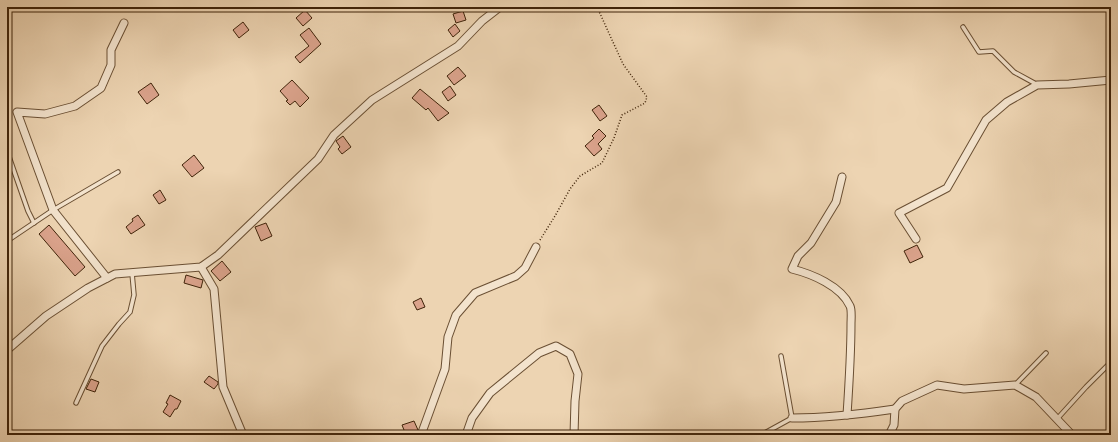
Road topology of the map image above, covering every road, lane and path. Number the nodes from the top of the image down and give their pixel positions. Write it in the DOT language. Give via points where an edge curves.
graph roads {
  1 [pos="500,7"];
  2 [pos="596,7"];
  3 [pos="124,23"];
  4 [pos="963,27"];
  5 [pos="1111,80"];
  6 [pos="1037,85"];
  7 [pos="7,151"];
  8 [pos="118,172"];
  9 [pos="842,177"];
  10 [pos="53,210"];
  11 [pos="34,223"];
  12 [pos="916,239"];
  13 [pos="7,241"];
  14 [pos="536,247"];
  15 [pos="201,268"];
  16 [pos="132,273"];
  17 [pos="106,278"];
  18 [pos="7,350"];
  19 [pos="1046,353"];
  20 [pos="782,356"];
  21 [pos="1111,362"];
  22 [pos="1015,385"];
  23 [pos="76,403"];
  24 [pos="895,408"];
  25 [pos="847,415"];
  26 [pos="792,418"];
  27 [pos="1057,420"];
  28 [pos="243,435"];
  29 [pos="421,435"];
  30 [pos="466,435"];
  31 [pos="574,435"];
  32 [pos="761,435"];
  33 [pos="889,435"];
  34 [pos="1072,435"];
  1 -- 15 [label="street" via="458,46 372,100 334,135 318,159 218,255"];
  2 -- 14 [label="path" via="623,64 647,97 645,103 622,115 602,163 580,176"];
  3 -- 10 [label="street" via="111,50 111,65 100,88 75,106 45,114 17,112"];
  4 -- 6 [label="lane" via="979,52 993,51 1014,72"];
  5 -- 6 [label="street"];
  6 -- 12 [label="street" via="1007,102 986,120 947,188 898,213"];
  7 -- 11 [label="lane"];
  8 -- 10 [label="lane"];
  9 -- 25 [label="street" via="836,202 811,243 798,256 792,269 829,283 842,294 850,306 851,347"];
  10 -- 11 [label="lane"];
  10 -- 17 [label="street"];
  11 -- 13 [label="lane"];
  14 -- 29 [label="street" via="525,268 516,276 475,293 456,315 448,337 445,369"];
  15 -- 16 [label="street"];
  15 -- 28 [label="street" via="214,289 223,387"];
  16 -- 17 [label="street" via="115,274"];
  16 -- 23 [label="lane" via="134,294 130,312 102,346"];
  17 -- 18 [label="street" via="46,316"];
  19 -- 22 [label="lane"];
  20 -- 26 [label="lane"];
  21 -- 27 [label="lane"];
  22 -- 24 [label="street" via="964,389 937,385 902,401"];
  22 -- 27 [label="street" via="1036,397"];
  24 -- 25 [label="street"];
  24 -- 33 [label="street" via="894,425"];
  25 -- 26 [label="street"];
  26 -- 32 [label="lane"];
  27 -- 34 [label="street"];
  30 -- 31 [label="street" via="472,418 490,393 539,353 556,346 570,354 578,374 574,401"];
}
